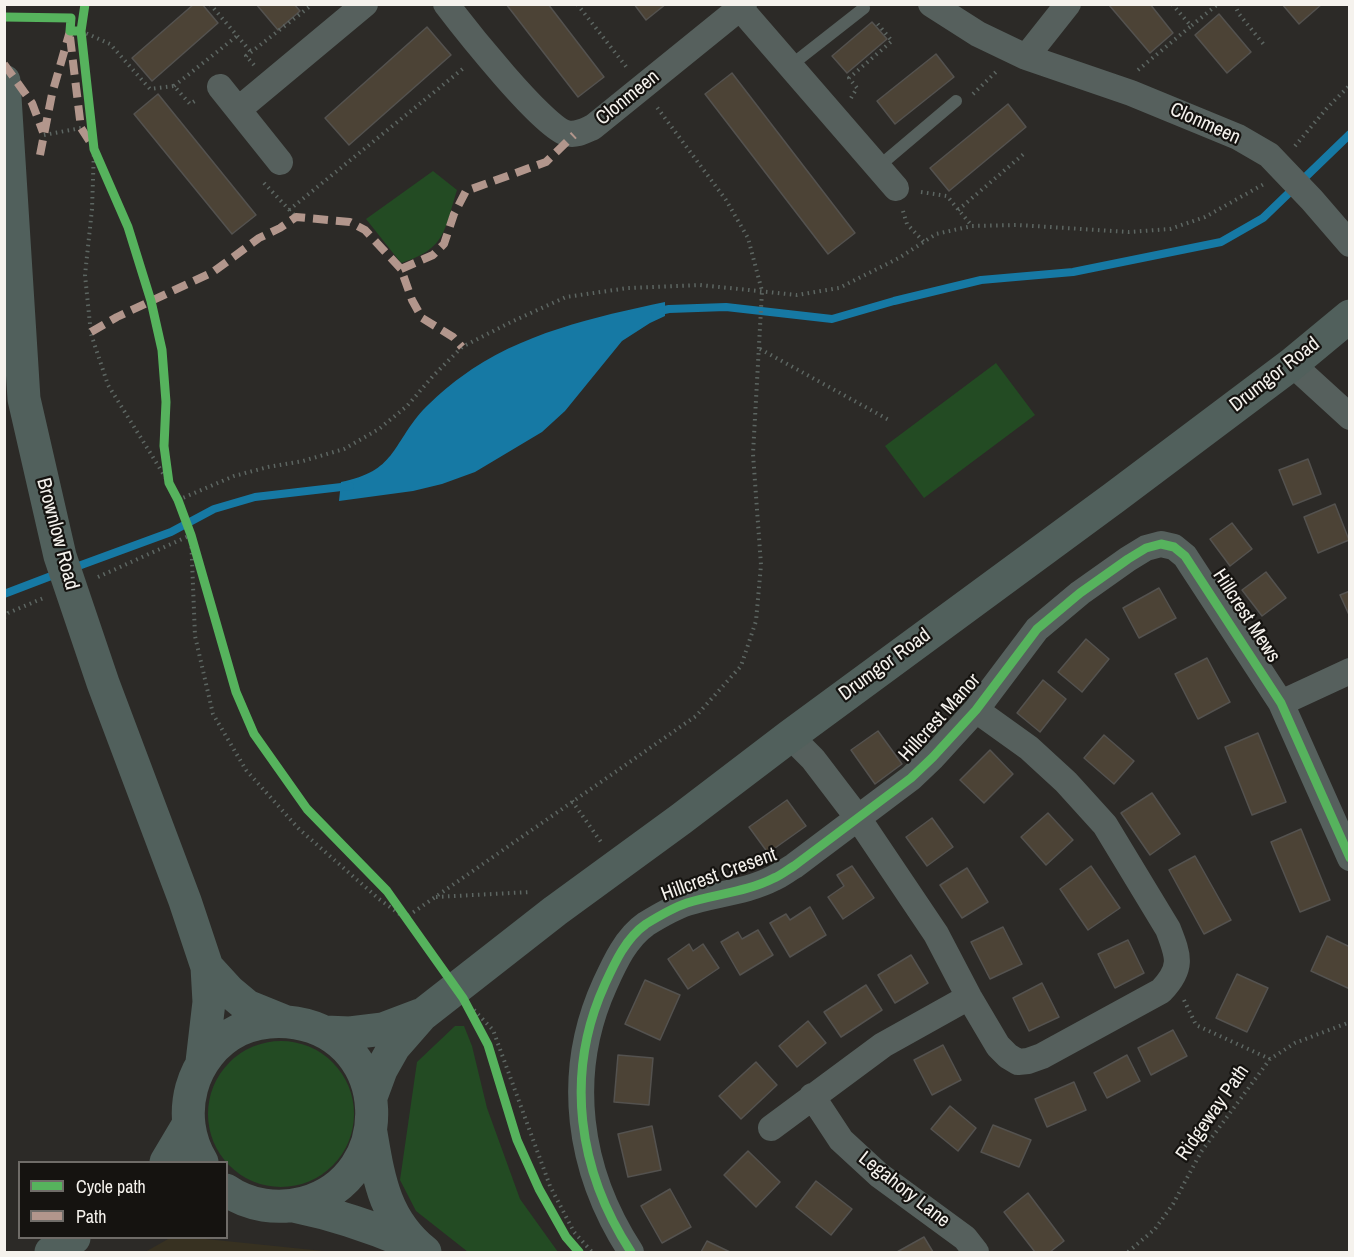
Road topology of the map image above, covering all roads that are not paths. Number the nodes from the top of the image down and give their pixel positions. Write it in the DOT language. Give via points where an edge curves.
graph roads {
  1 [pos="365,4"];
  2 [pos="446,4"];
  3 [pos="931,4"];
  4 [pos="1068,4"];
  5 [pos="742,6"];
  6 [pos="864,8"];
  7 [pos="1022,55"];
  8 [pos="790,66"];
  9 [pos="4,81"];
  10 [pos="220,87"];
  11 [pos="956,101"];
  12 [pos="239,109"];
  13 [pos="280,162"];
  14 [pos="878,167"];
  15 [pos="896,188"];
  16 [pos="1350,244"];
  17 [pos="1350,316"];
  18 [pos="1292,364"];
  19 [pos="14,399"];
  20 [pos="1350,417"];
  21 [pos="1037,629"];
  22 [pos="1350,671"];
  23 [pos="1281,703"];
  24 [pos="976,710"];
  25 [pos="790,736"];
  26 [pos="858,818"];
  27 [pos="1350,858"];
  28 [pos="207,967"];
  29 [pos="969,997"];
  30 [pos="422,1015"];
  31 [pos="284,1021"];
  32 [pos="325,1032"];
  33 [pos="202,1062"];
  34 [pos="813,1096"];
  35 [pos="371,1097"];
  36 [pos="188,1125"];
  37 [pos="771,1128"];
  38 [pos="371,1133"];
  39 [pos="167,1161"];
  40 [pos="201,1161"];
  41 [pos="235,1198"];
  42 [pos="294,1206"];
  43 [pos="72,1239"];
  44 [pos="420,1249"];
  45 [pos="51,1252"];
  46 [pos="631,1252"];
  47 [pos="976,1252"];
  1 -- 12 [label="street"];
  2 -- 5 [label="street, Clonmeen" via="548,122 574,135 593,127"];
  3 -- 7 [label="street, Clonmeen" via="978,34"];
  4 -- 7 [label="street"];
  5 -- 8 [label="street, Clonmeen"];
  6 -- 8 [label="lane"];
  7 -- 16 [label="street, Clonmeen" via="1131,93 1238,137 1277,161"];
  8 -- 14 [label="street, Clonmeen"];
  9 -- 19 [label="main road, Brownlow Road"];
  10 -- 12 [label="street"];
  11 -- 14 [label="lane"];
  12 -- 13 [label="street"];
  14 -- 15 [label="street, Clonmeen"];
  17 -- 18 [label="main road, Drumgor Road"];
  18 -- 20 [label="street"];
  18 -- 25 [label="main road, Drumgor Road"];
  19 -- 28 [label="main road, Brownlow Road" via="60,556 103,683"];
  21 -- 23 [label="street, Hillcrest Mews" via="1080,592 1146,548 1161,544 1174,547 1185,556"];
  21 -- 24 [label="street, Hillcrest Manor"];
  22 -- 23 [label="street"];
  23 -- 27 [label="street, Hillcrest Mews"];
  24 -- 26 [label="street, Hillcrest Manor" via="911,778"];
  24 -- 29 [label="street, Hillcrest Manor" via="1029,748 1105,825 1168,929 1178,961 1174,978 1161,991 1029,1061 1018,1062 998,1046"];
  25 -- 26 [label="street" via="813,759"];
  25 -- 30 [label="main road, Drumgor Road"];
  26 -- 29 [label="street" via="936,934"];
  26 -- 46 [label="street, Hillcrest Cresent" via="773,879 664,913 644,926 613,966 600,995 582,1060 580,1098 586,1149 609,1214"];
  28 -- 31 [label="main road, Brownlow Road" via="247,1006"];
  28 -- 33 [label="main road, Brownlow Road" via="209,1002"];
  29 -- 34 [label="street" via="884,1045"];
  30 -- 32 [label="main road, Drumgor Road" via="383,1029"];
  30 -- 35 [label="main road, Drumgor Road" via="394,1047"];
  31 -- 32 [label="main road"];
  31 -- 33 [label="main road" via="260,1023 238,1031 218,1044"];
  32 -- 35 [label="main road" via="360,1066"];
  33 -- 36 [label="main road" via="188,1103"];
  34 -- 37 [label="street"];
  34 -- 47 [label="street, Legahory Lane" via="841,1140 879,1175 965,1238"];
  35 -- 38 [label="main road"];
  36 -- 39 [label="main road"];
  36 -- 40 [label="main road"];
  38 -- 42 [label="main road" via="364,1154 344,1181 316,1200"];
  38 -- 44 [label="main road" via="382,1189 395,1219"];
  41 -- 42 [label="main road" via="273,1207"];
  42 -- 44 [label="main road" via="368,1225"];
  43 -- 45 [label="main road"];
}
